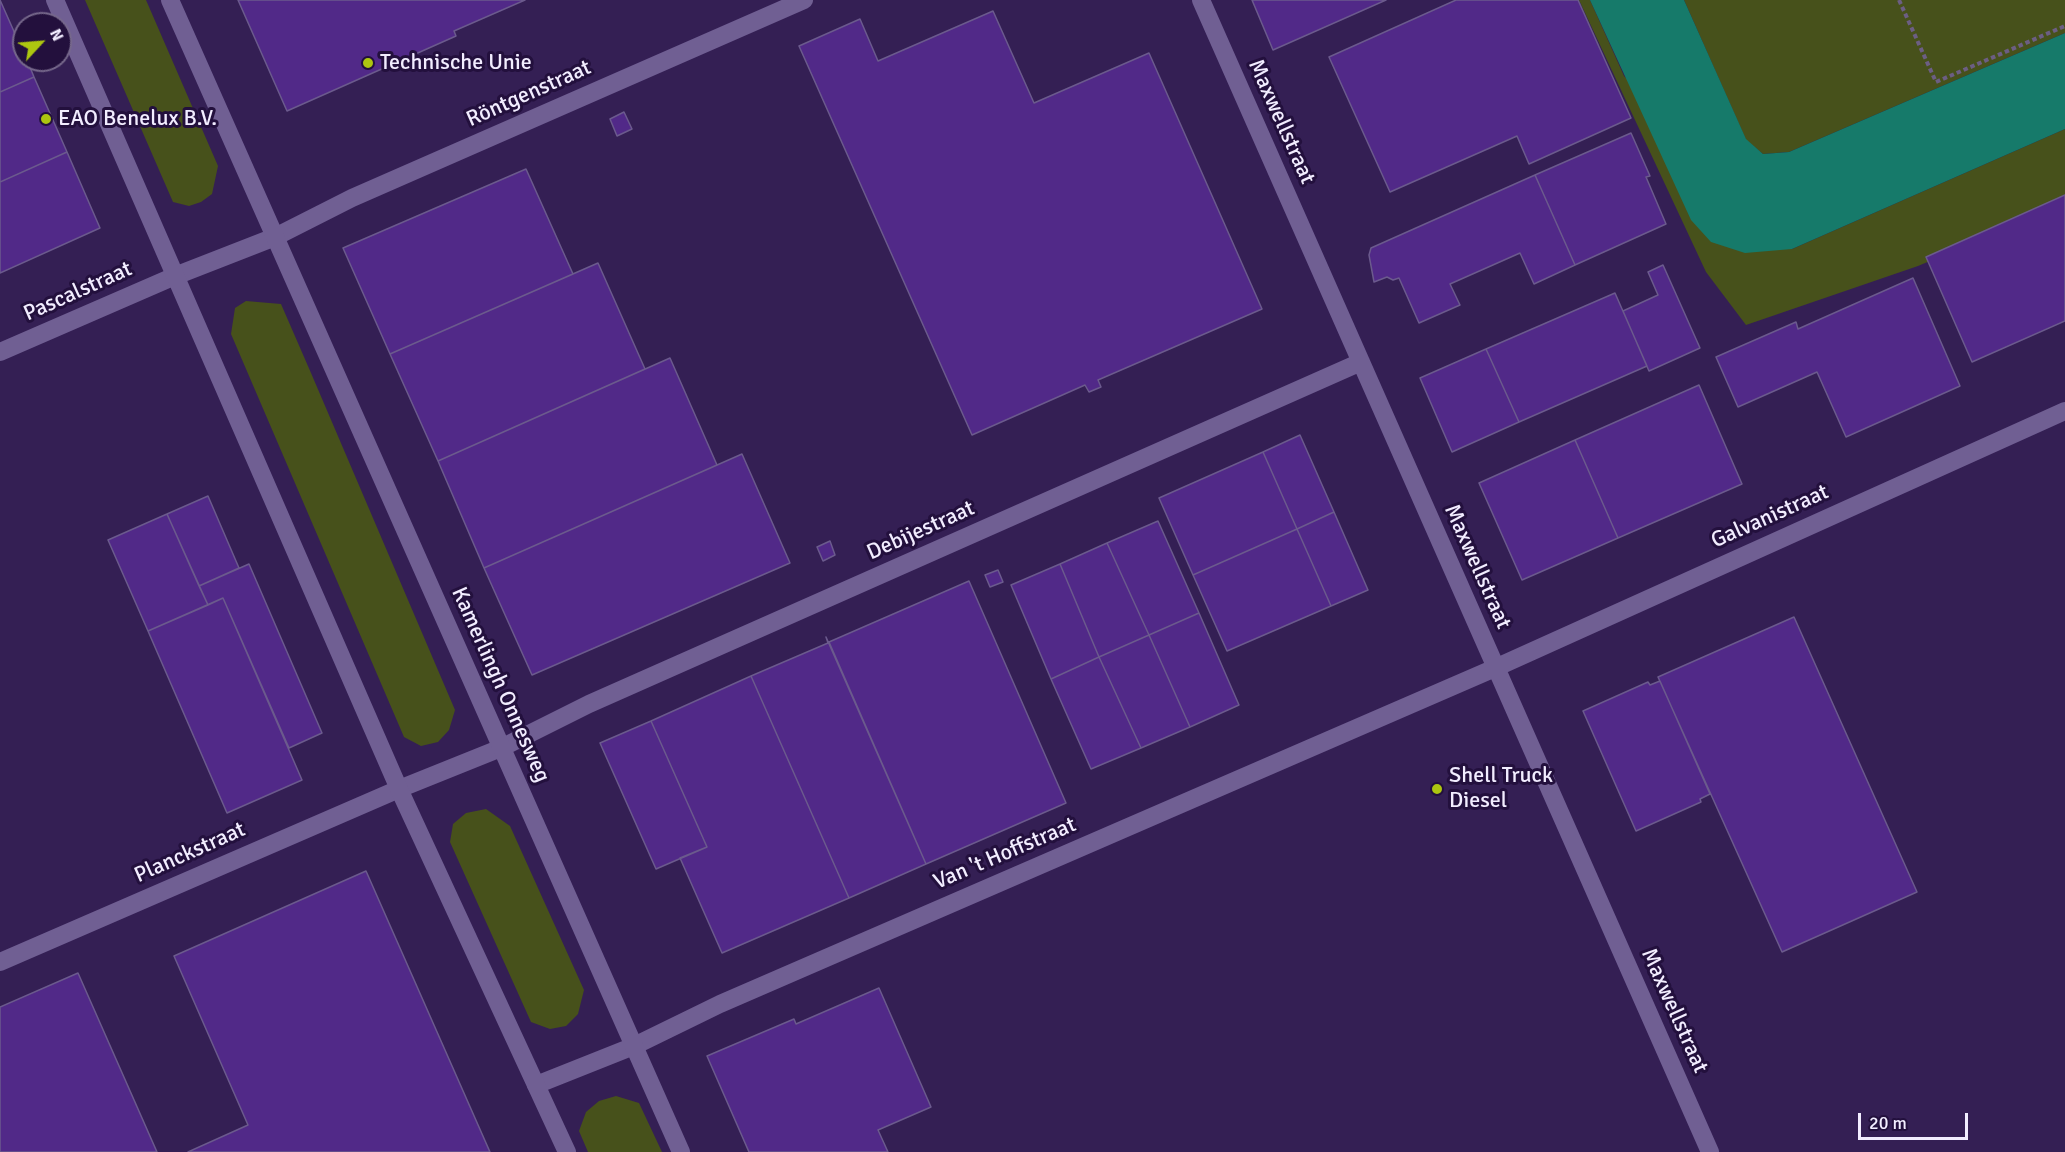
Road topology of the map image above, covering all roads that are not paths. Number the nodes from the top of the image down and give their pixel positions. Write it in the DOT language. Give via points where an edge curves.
graph roads {
  1 [pos="55,0"];
  2 [pos="170,0"];
  3 [pos="804,0"];
  4 [pos="1201,0"];
  5 [pos="275,237"];
  6 [pos="175,276"];
  7 [pos="0,352"];
  8 [pos="1361,362"];
  9 [pos="2065,411"];
  10 [pos="1495,668"];
  11 [pos="501,748"];
  12 [pos="399,789"];
  13 [pos="0,962"];
  14 [pos="634,1046"];
  15 [pos="536,1085"];
  16 [pos="567,1152"];
  17 [pos="681,1152"];
  18 [pos="1710,1152"];
  1 -- 6 [label="street"];
  2 -- 5 [label="street, Kamerlingh Onnesweg"];
  3 -- 5 [label="street, Röntgenstraat" via="352,198"];
  4 -- 8 [label="street, Maxwellstraat"];
  5 -- 6 [label="street"];
  5 -- 11 [label="street, Kamerlingh Onnesweg"];
  6 -- 7 [label="street, Pascalstraat"];
  6 -- 12 [label="street"];
  8 -- 10 [label="street, Maxwellstraat"];
  8 -- 11 [label="street, Debijestraat" via="600,699"];
  9 -- 10 [label="street, Galvanistraat"];
  10 -- 14 [label="street, Van 't Hoffstraat" via="720,1004"];
  10 -- 18 [label="street, Maxwellstraat"];
  11 -- 12 [label="street, Debijestraat"];
  11 -- 14 [label="street, Kamerlingh Onnesweg"];
  12 -- 13 [label="street, Planckstraat"];
  12 -- 15 [label="street"];
  14 -- 15 [label="street, Van 't Hoffstraat"];
  14 -- 17 [label="street, Kamerlingh Onnesweg"];
  15 -- 16 [label="street"];
}
